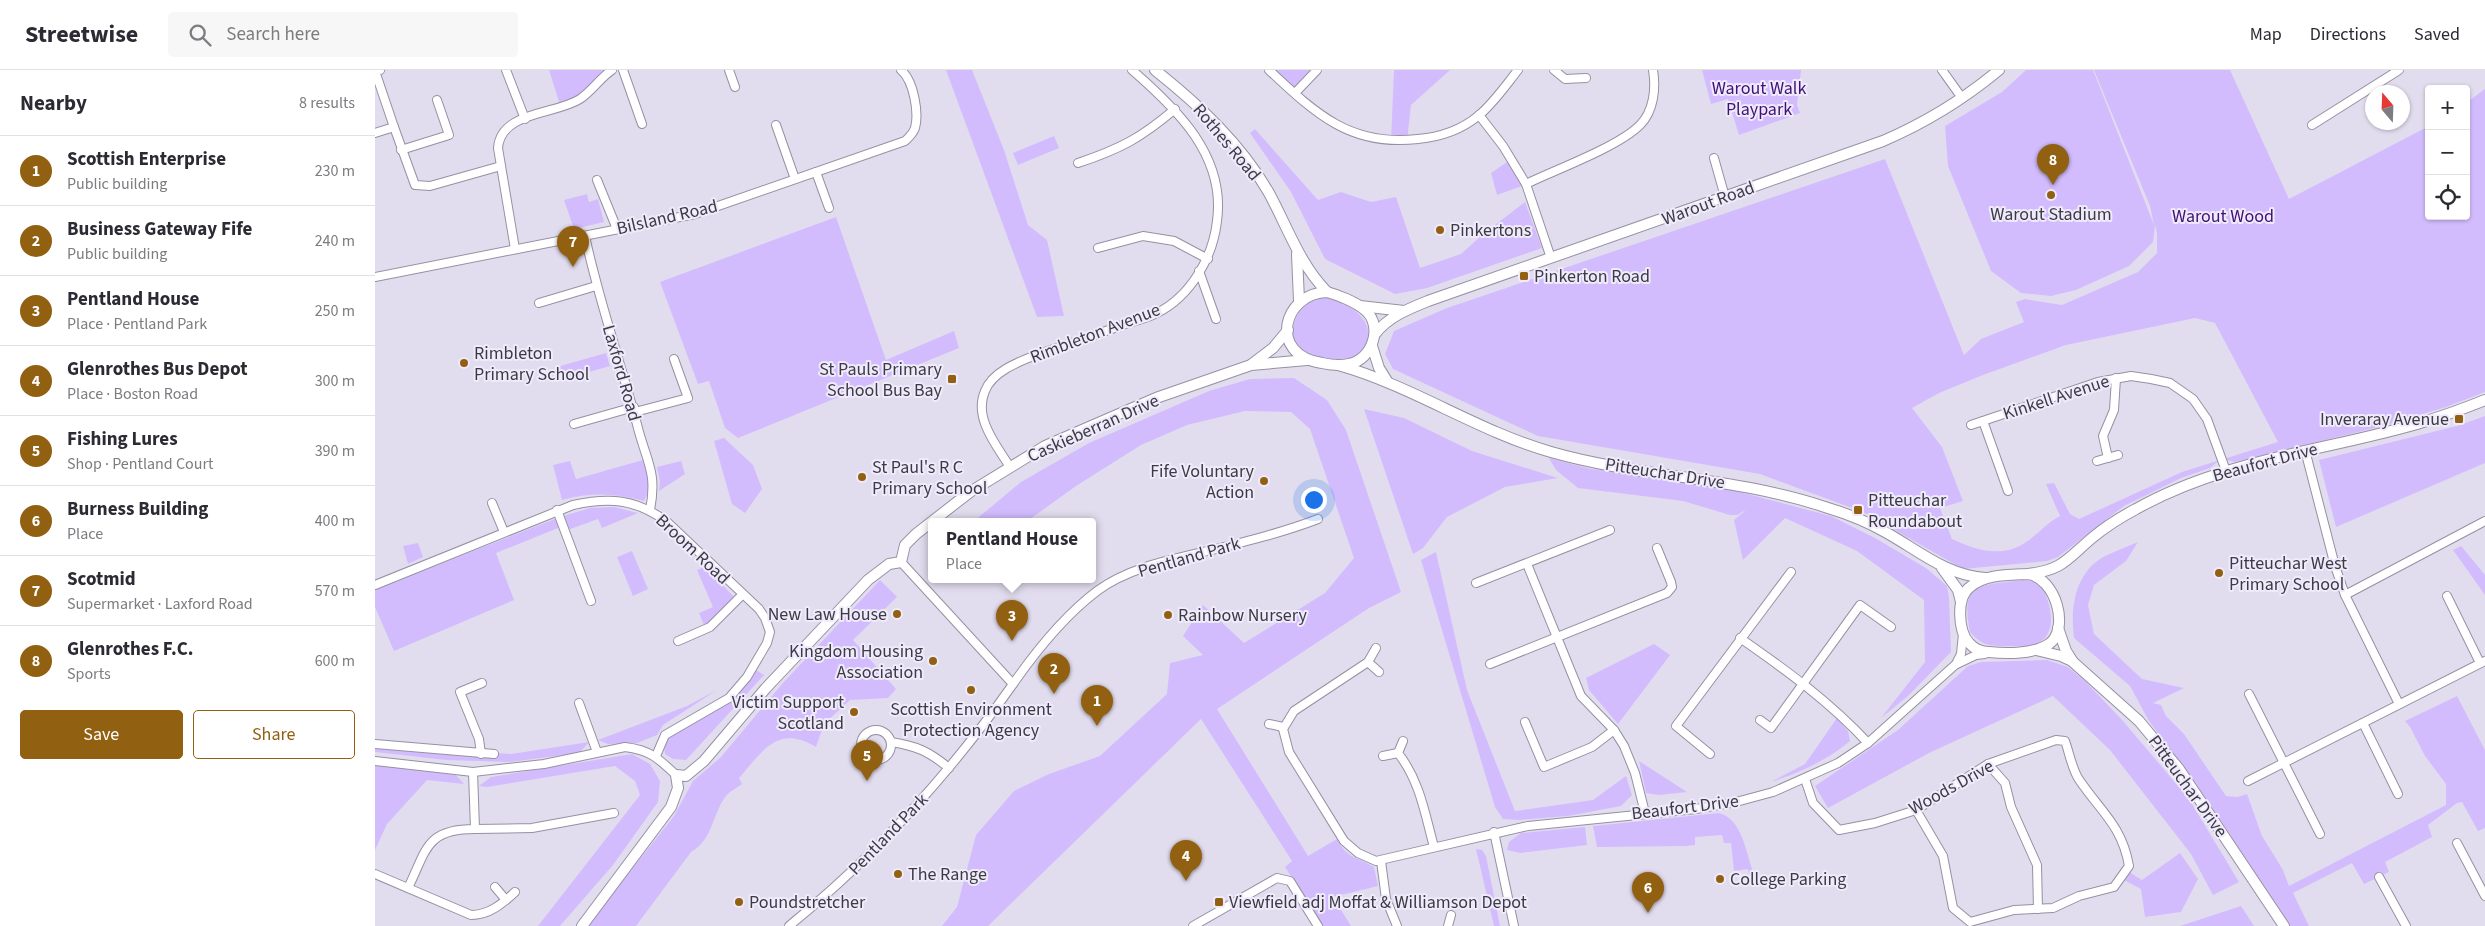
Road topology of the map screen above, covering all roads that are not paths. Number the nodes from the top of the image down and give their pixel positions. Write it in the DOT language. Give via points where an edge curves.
graph roads {
  1 [pos="380,70"];
  2 [pos="506,70"];
  3 [pos="611,70"];
  4 [pos="623,70"];
  5 [pos="729,70"];
  6 [pos="901,70"];
  7 [pos="1132,70"];
  8 [pos="1155,70"];
  9 [pos="1269,70"];
  10 [pos="1317,70"];
  11 [pos="1519,70"];
  12 [pos="1555,70"];
  13 [pos="1653,70"];
  14 [pos="1942,70"];
  15 [pos="1999,70"];
  16 [pos="2399,70"];
  17 [pos="1585,78"];
  18 [pos="735,87"];
  19 [pos="1295,94"];
  20 [pos="1962,98"];
  21 [pos="437,100"];
  22 [pos="1175,109"];
  23 [pos="1479,115"];
  24 [pos="525,119"];
  25 [pos="642,124"];
  26 [pos="777,125"];
  27 [pos="2312,125"];
  28 [pos="394,128"];
  29 [pos="375,133"];
  30 [pos="401,150"];
  31 [pos="1714,158"];
  32 [pos="1077,163"];
  33 [pos="501,166"];
  34 [pos="816,172"];
  35 [pos="795,179"];
  36 [pos="597,180"];
  37 [pos="1526,184"];
  38 [pos="1725,197"];
  39 [pos="829,208"];
  40 [pos="617,229"];
  41 [pos="585,236"];
  42 [pos="1098,248"];
  43 [pos="515,249"];
  44 [pos="1297,252"];
  45 [pos="1208,258"];
  46 [pos="1551,258"];
  47 [pos="1199,271"];
  48 [pos="375,277"];
  49 [pos="596,286"];
  50 [pos="1327,292"];
  51 [pos="1299,301"];
  52 [pos="539,303"];
  53 [pos="1358,306"];
  54 [pos="1404,311"];
  55 [pos="1216,319"];
  56 [pos="1288,330"];
  57 [pos="1375,334"];
  58 [pos="1372,346"];
  59 [pos="674,359"];
  60 [pos="1307,360"];
  61 [pos="1251,365"];
  62 [pos="1339,365"];
  63 [pos="2116,378"];
  64 [pos="1387,381"];
  65 [pos="2485,400"];
  66 [pos="635,410"];
  67 [pos="1983,421"];
  68 [pos="574,424"];
  69 [pos="1971,425"];
  70 [pos="2305,450"];
  71 [pos="2118,455"];
  72 [pos="2108,458"];
  73 [pos="2097,461"];
  74 [pos="1010,467"];
  75 [pos="2226,472"];
  76 [pos="2008,491"];
  77 [pos="491,502"];
  78 [pos="557,510"];
  79 [pos="650,510"];
  80 [pos="937,518"];
  81 [pos="1318,519"];
  82 [pos="2485,522"];
  83 [pos="928,525"];
  84 [pos="1610,530"];
  85 [pos="504,532"];
  86 [pos="1657,548"];
  87 [pos="901,562"];
  88 [pos="1527,564"];
  89 [pos="2063,564"];
  90 [pos="1941,567"];
  91 [pos="1791,572"];
  92 [pos="2028,574"];
  93 [pos="1985,578"];
  94 [pos="1476,583"];
  95 [pos="375,585"];
  96 [pos="743,594"];
  97 [pos="2345,595"];
  98 [pos="2054,596"];
  99 [pos="2447,596"];
  100 [pos="591,601"];
  101 [pos="1961,604"];
  102 [pos="1891,627"];
  103 [pos="2059,628"];
  104 [pos="1963,630"];
  105 [pos="1555,637"];
  106 [pos="1740,638"];
  107 [pos="678,640"];
  108 [pos="1376,648"];
  109 [pos="2034,650"];
  110 [pos="1991,652"];
  111 [pos="1368,662"];
  112 [pos="2073,662"];
  113 [pos="2483,662"];
  114 [pos="1490,664"];
  115 [pos="1955,665"];
  116 [pos="1379,672"];
  117 [pos="482,683"];
  118 [pos="1805,683"];
  119 [pos="1013,684"];
  120 [pos="2249,694"];
  121 [pos="579,703"];
  122 [pos="2399,704"];
  123 [pos="1760,720"];
  124 [pos="1525,722"];
  125 [pos="2363,722"];
  126 [pos="1269,724"];
  127 [pos="1283,727"];
  128 [pos="1614,730"];
  129 [pos="1403,741"];
  130 [pos="891,742"];
  131 [pos="1868,743"];
  132 [pos="375,744"];
  133 [pos="597,752"];
  134 [pos="1398,753"];
  135 [pos="481,754"];
  136 [pos="494,754"];
  137 [pos="1710,754"];
  138 [pos="656,756"];
  139 [pos="1383,756"];
  140 [pos="375,761"];
  141 [pos="2284,763"];
  142 [pos="1988,764"];
  143 [pos="949,768"];
  144 [pos="473,772"];
  145 [pos="676,775"];
  146 [pos="1805,779"];
  147 [pos="2248,781"];
  148 [pos="2399,794"];
  149 [pos="1916,810"];
  150 [pos="614,813"];
  151 [pos="1645,813"];
  152 [pos="475,829"];
  153 [pos="1494,832"];
  154 [pos="2320,834"];
  155 [pos="2457,843"];
  156 [pos="1434,848"];
  157 [pos="1381,861"];
  158 [pos="375,874"];
  159 [pos="2379,877"];
  160 [pos="495,887"];
  161 [pos="408,888"];
  162 [pos="515,892"];
  163 [pos="2485,896"];
  164 [pos="506,900"];
  165 [pos="2039,909"];
  166 [pos="1451,915"];
  167 [pos="582,926"];
  168 [pos="789,926"];
  169 [pos="1193,926"];
  170 [pos="1318,926"];
  171 [pos="1397,926"];
  172 [pos="1448,926"];
  173 [pos="1514,926"];
  174 [pos="2284,926"];
  175 [pos="2406,926"];
  1 -- 28 [label="street" via="375,71"];
  2 -- 24 [label="street"];
  3 -- 24 [label="street" via="580,99"];
  4 -- 25 [label="street"];
  5 -- 18 [label="street"];
  6 -- 34 [label="street, Bilsland Road" via="915,102 915,124 911,136 905,141"];
  7 -- 22 [label="street, Rimbleton Avenue"];
  8 -- 44 [label="street, Rothes Road" via="1192,100 1242,154 1269,193"];
  9 -- 19 [label="street"];
  10 -- 19 [label="street"];
  11 -- 23 [label="street"];
  12 -- 17 [label="street" via="1565,79"];
  13 -- 37 [label="street" via="1653,96 1640,125 1610,144"];
  14 -- 20 [label="street"];
  15 -- 20 [label="street, Warout Road"];
  16 -- 27 [label="street"];
  19 -- 23 [label="street" via="1334,124 1373,140 1400,141 1439,135 1456,130"];
  20 -- 38 [label="street, Warout Road" via="1883,141"];
  21 -- 30 [label="street" via="449,135"];
  22 -- 32 [label="street" via="1150,130 1115,151"];
  22 -- 45 [label="street, Rimbleton Avenue" via="1197,136 1213,173 1218,217"];
  23 -- 37 [label="street"];
  24 -- 33 [label="street" via="501,134 498,148"];
  26 -- 35 [label="street"];
  28 -- 29 [label="street"];
  28 -- 30 [label="street"];
  30 -- 33 [label="street" via="415,185 430,186"];
  31 -- 38 [label="street"];
  33 -- 43 [label="street"];
  34 -- 35 [label="street, Bilsland Road"];
  34 -- 39 [label="street"];
  35 -- 40 [label="street, Bilsland Road" via="695,214"];
  36 -- 40 [label="street"];
  37 -- 46 [label="street"];
  38 -- 46 [label="street, Warout Road"];
  40 -- 41 [label="street, Bilsland Road"];
  41 -- 43 [label="street, Bilsland Road"];
  41 -- 49 [label="street, Laxford Road"];
  42 -- 45 [label="street" via="1143,236 1174,241"];
  43 -- 48 [label="street, Bilsland Road"];
  44 -- 50 [label="street, Rothes Road"];
  44 -- 51 [label="street"];
  45 -- 47 [label="street, Rimbleton Avenue"];
  46 -- 54 [label="street, Warout Road"];
  47 -- 55 [label="street"];
  47 -- 74 [label="street, Rimbleton Avenue" via="1179,296 1158,312 1019,362 989,384 982,414"];
  49 -- 52 [label="street"];
  49 -- 66 [label="street, Laxford Road"];
  50 -- 51 [label="street" via="1314,293"];
  50 -- 53 [label="street"];
  51 -- 56 [label="street"];
  53 -- 54 [label="street"];
  53 -- 57 [label="street" via="1369,315"];
  54 -- 57 [label="street" via="1381,326"];
  56 -- 60 [label="street" via="1293,350"];
  56 -- 61 [label="street, Caskieberran Drive" via="1273,348"];
  57 -- 58 [label="street"];
  58 -- 62 [label="street" via="1358,361"];
  58 -- 64 [label="street"];
  59 -- 66 [label="street" via="688,398"];
  60 -- 61 [label="street, Caskieberran Drive"];
  60 -- 62 [label="street"];
  61 -- 74 [label="street, Caskieberran Drive" via="1109,417 1045,446"];
  62 -- 64 [label="street, Pitteuchar Drive"];
  63 -- 67 [label="street, Kinkell Avenue"];
  63 -- 72 [label="street" via="2115,403 2103,436"];
  63 -- 75 [label="street, Kinkell Avenue" via="2131,376 2170,383 2193,399 2207,419"];
  64 -- 90 [label="street, Pitteuchar Drive" via="1457,416 1538,448 1617,466 1764,489 1826,507 1885,532"];
  65 -- 70 [label="street, Beaufort Drive" via="2417,424"];
  66 -- 68 [label="street"];
  66 -- 79 [label="street, Laxford Road" via="655,488"];
  67 -- 69 [label="street, Kinkell Avenue"];
  67 -- 76 [label="street, Kinkell Avenue"];
  70 -- 75 [label="street, Beaufort Drive"];
  70 -- 97 [label="street"];
  71 -- 72 [label="street"];
  72 -- 73 [label="street"];
  74 -- 80 [label="street, Caskieberran Drive"];
  75 -- 89 [label="street, Beaufort Drive" via="2181,487 2134,510 2093,538"];
  77 -- 85 [label="street"];
  78 -- 79 [label="street, Broom Road" via="602,500 628,502"];
  78 -- 85 [label="street, Broom Road"];
  78 -- 100 [label="street"];
  79 -- 96 [label="street, Broom Road" via="667,521"];
  81 -- 119 [label="street, Pentland Park" via="1175,558 1098,590 1055,630"];
  82 -- 97 [label="street"];
  83 -- 87 [label="street, Caskieberran Drive" via="905,545"];
  84 -- 88 [label="street"];
  85 -- 95 [label="street, Broom Road"];
  86 -- 105 [label="street" via="1671,582 1670,590"];
  87 -- 119 [label="street"];
  87 -- 145 [label="street" via="889,564 868,580 767,688 705,761 686,776"];
  88 -- 94 [label="street"];
  88 -- 105 [label="street"];
  89 -- 92 [label="street, Beaufort Drive" via="2046,572"];
  89 -- 98 [label="street" via="2057,576"];
  90 -- 93 [label="street, Pitteuchar Drive" via="1965,576"];
  90 -- 101 [label="street, Pitteuchar Drive" via="1958,590"];
  91 -- 106 [label="street"];
  92 -- 93 [label="street"];
  92 -- 98 [label="street" via="2045,581"];
  93 -- 101 [label="street" via="1964,592"];
  96 -- 107 [label="street" via="710,627"];
  96 -- 138 [label="street, Broom Road" via="759,609 768,625 770,632 761,654 747,678 729,698 665,735"];
  97 -- 122 [label="street"];
  98 -- 103 [label="street"];
  99 -- 113 [label="street"];
  101 -- 104 [label="street"];
  102 -- 118 [label="street" via="1860,605"];
  103 -- 109 [label="street" via="2050,643"];
  103 -- 112 [label="street, Pitteuchar Drive" via="2066,652"];
  104 -- 110 [label="street" via="1967,642 1973,647 1980,652"];
  104 -- 115 [label="street" via="1961,654"];
  105 -- 114 [label="street"];
  105 -- 128 [label="street" via="1581,696"];
  106 -- 118 [label="street"];
  106 -- 137 [label="street" via="1677,726"];
  108 -- 111 [label="street"];
  109 -- 110 [label="street"];
  109 -- 112 [label="street, Pitteuchar Drive"];
  110 -- 115 [label="street, Beaufort Drive"];
  111 -- 116 [label="street"];
  111 -- 127 [label="street" via="1302,704"];
  112 -- 174 [label="street, Pitteuchar Drive" via="2139,721 2179,769"];
  113 -- 122 [label="street"];
  115 -- 131 [label="street, Beaufort Drive"];
  117 -- 135 [label="street" via="459,692 479,739"];
  118 -- 123 [label="street" via="1771,728"];
  118 -- 131 [label="street"];
  119 -- 143 [label="street, Pentland Park"];
  120 -- 141 [label="street"];
  121 -- 133 [label="street"];
  122 -- 125 [label="street"];
  124 -- 128 [label="street" via="1544,767 1592,747"];
  125 -- 141 [label="street"];
  125 -- 148 [label="street"];
  126 -- 127 [label="street"];
  127 -- 157 [label="street" via="1289,752 1344,841 1366,858"];
  128 -- 151 [label="street" via="1631,760"];
  129 -- 134 [label="street"];
  130 -- 143 [label="street" via="915,746"];
  131 -- 146 [label="street, Beaufort Drive"];
  132 -- 135 [label="street"];
  133 -- 138 [label="street" via="625,747"];
  133 -- 144 [label="street" via="544,764"];
  134 -- 139 [label="street"];
  134 -- 156 [label="street" via="1420,793"];
  135 -- 136 [label="street"];
  138 -- 145 [label="street"];
  140 -- 144 [label="street"];
  141 -- 147 [label="street"];
  141 -- 154 [label="street"];
  142 -- 149 [label="street, Woods Drive"];
  142 -- 165 [label="street" via="2005,783 2011,807 2037,865"];
  142 -- 165 [label="street, Woods Drive" via="2056,740 2065,741 2078,777 2125,846 2129,866 2115,886 2079,896 2053,908"];
  143 -- 168 [label="street, Pentland Park" via="867,857"];
  144 -- 152 [label="street"];
  145 -- 167 [label="street" via="678,788 671,807"];
  146 -- 149 [label="street, Woods Drive" via="1813,803 1839,830"];
  146 -- 151 [label="street, Beaufort Drive" via="1736,802"];
  149 -- 165 [label="street" via="1943,856 1953,908 1970,922 2014,910"];
  150 -- 152 [label="street" via="532,828"];
  151 -- 153 [label="street, Beaufort Drive"];
  152 -- 161 [label="street" via="454,829 436,837"];
  153 -- 156 [label="street, Beaufort Drive"];
  153 -- 173 [label="street"];
  155 -- 163 [label="street"];
  156 -- 157 [label="street, Beaufort Drive"];
  157 -- 171 [label="street" via="1386,899"];
  158 -- 161 [label="street"];
  159 -- 175 [label="street"];
  160 -- 164 [label="street"];
  161 -- 164 [label="street" via="471,915 483,914"];
  162 -- 164 [label="street"];
  166 -- 172 [label="street"];
  169 -- 170 [label="street" via="1277,878 1289,881"];
}
